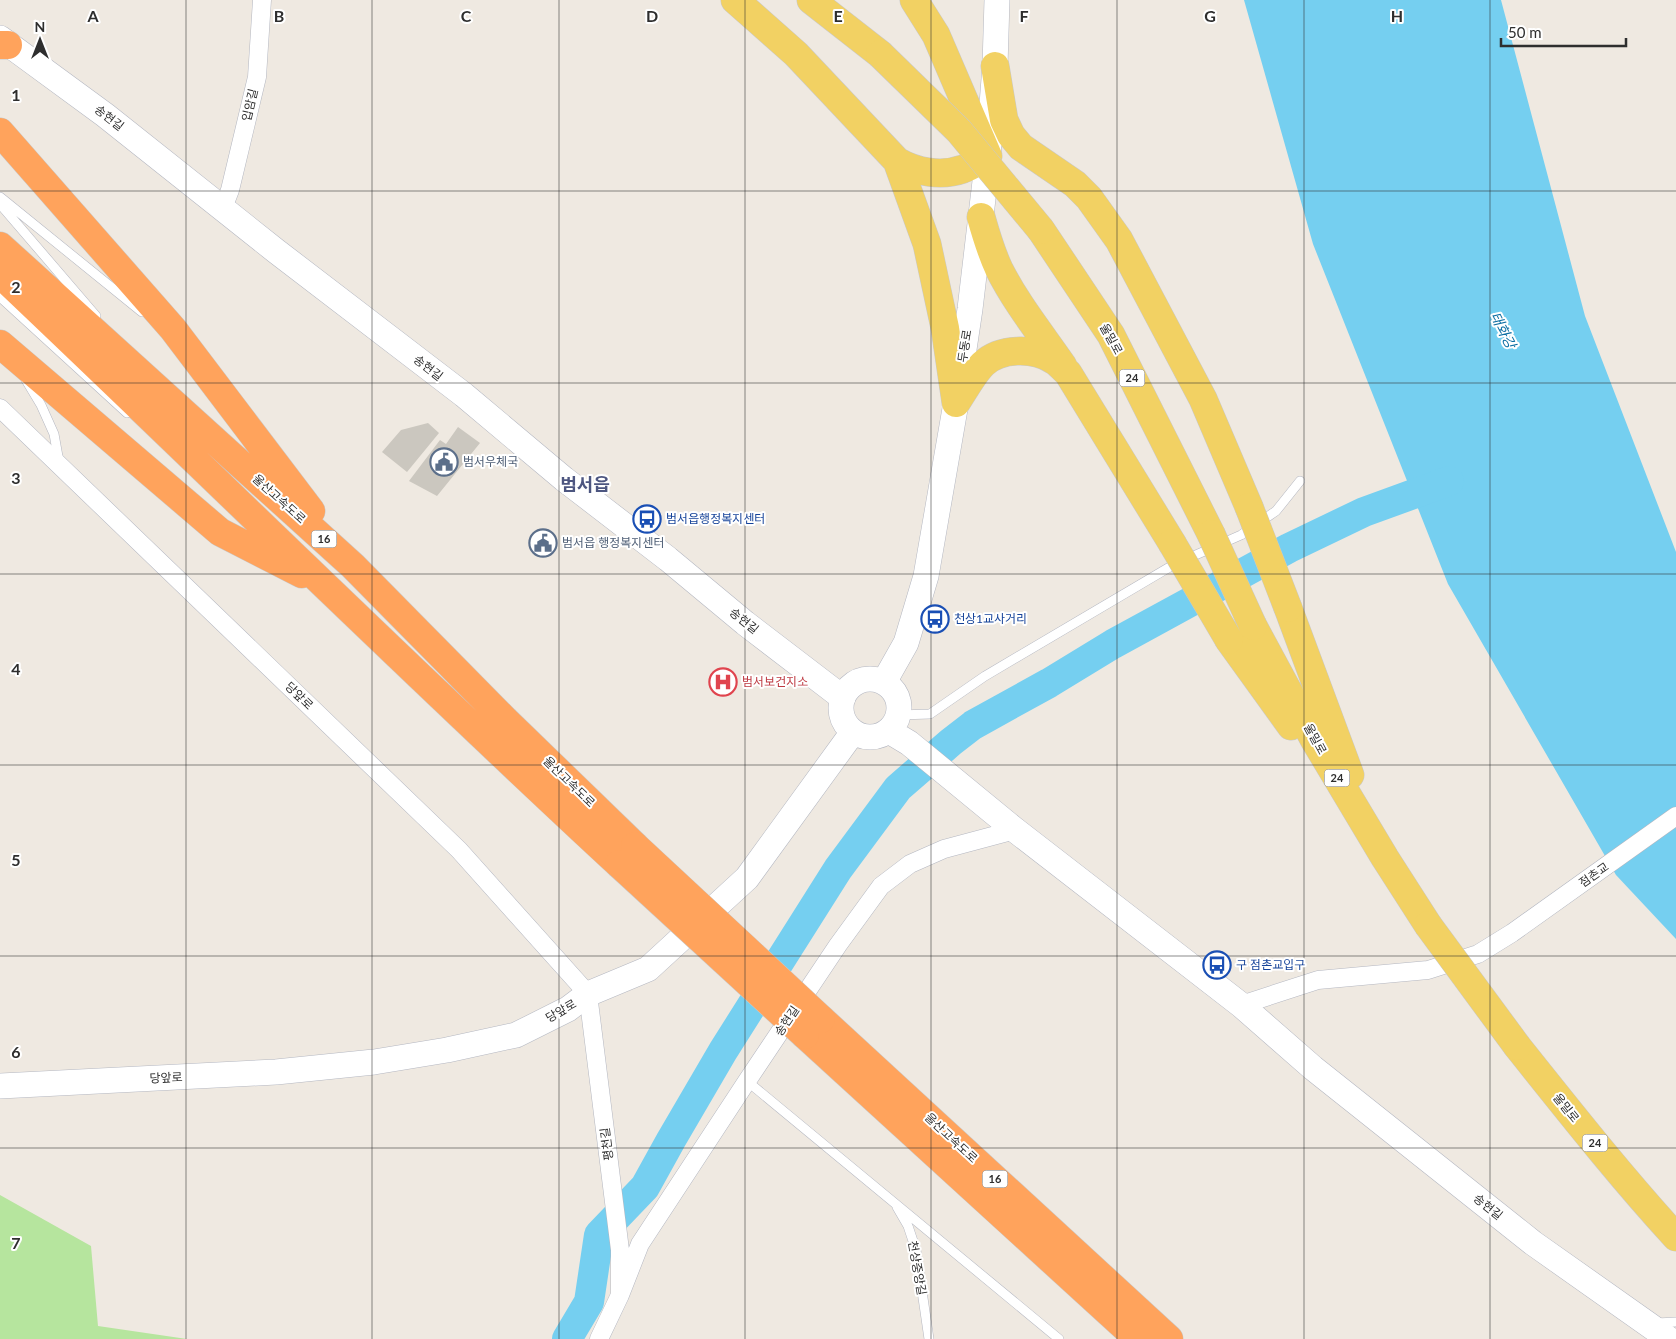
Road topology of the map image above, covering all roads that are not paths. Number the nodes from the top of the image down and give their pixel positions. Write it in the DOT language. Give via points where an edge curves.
graph roads {
  1 [pos="262,0"];
  2 [pos="735,0"];
  3 [pos="811,0"];
  4 [pos="914,0"];
  5 [pos="997,0"];
  6 [pos="2,43"];
  7 [pos="996,66"];
  8 [pos="0,132"];
  9 [pos="896,161"];
  10 [pos="987,163"];
  11 [pos="1063,174"];
  12 [pos="0,197"];
  13 [pos="0,204"];
  14 [pos="223,208"];
  15 [pos="981,217"];
  16 [pos="0,246"];
  17 [pos="0,274"];
  18 [pos="0,297"];
  19 [pos="100,321"];
  20 [pos="112,336"];
  21 [pos="0,345"];
  22 [pos="189,350"];
  23 [pos="1068,373"];
  24 [pos="156,387"];
  25 [pos="956,403"];
  26 [pos="0,408"];
  27 [pos="132,418"];
  28 [pos="178,458"];
  29 [pos="60,466"];
  30 [pos="1300,481"];
  31 [pos="353,566"];
  32 [pos="328,588"];
  33 [pos="884,682"];
  34 [pos="843,698"];
  35 [pos="899,730"];
  36 [pos="853,732"];
  37 [pos="1676,816"];
  38 [pos="1015,830"];
  39 [pos="1375,842"];
  40 [pos="627,855"];
  41 [pos="588,994"];
  42 [pos="1241,1005"];
  43 [pos="813,1027"];
  44 [pos="747,1081"];
  45 [pos="0,1086"];
  46 [pos="894,1202"];
  47 [pos="1676,1237"];
  48 [pos="620,1295"];
  49 [pos="1676,1322"];
  50 [pos="1648,1331"];
  51 [pos="600,1339"];
  52 [pos="929,1339"];
  53 [pos="1059,1339"];
  54 [pos="1138,1339"];
  55 [pos="1169,1339"];
  56 [pos="1669,1339"];
  1 -- 14 [label="street, 입암길" via="256,77"];
  2 -- 9 [label="main road" via="796,54"];
  3 -- 39 [label="main road, 울밀로 / 24, bridge" via="880,54 959,131 1041,230 1110,335 1211,534 1253,626"];
  4 -- 10 [label="main road" via="936,34"];
  5 -- 7 [label="street, 두동로"];
  6 -- 14 [label="street, 송현길" via="105,115"];
  7 -- 10 [label="street, 두동로"];
  7 -- 11 [label="main road" via="1002,110 1011,135 1044,164"];
  8 -- 22 [label="highway"];
  9 -- 10 [label="main road" via="930,173 962,170"];
  9 -- 25 [label="main road" via="927,244 945,328"];
  10 -- 11 [label="main road" via="995,156 1006,154"];
  10 -- 15 [label="street, 두동로"];
  11 -- 39 [label="main road, bridge" via="1089,198 1119,240 1203,399 1249,507"];
  12 -- 22 [label="lane"];
  13 -- 19 [label="lane"];
  14 -- 34 [label="street, 송현길" via="464,395 564,479"];
  15 -- 23 [label="main road" via="999,270"];
  15 -- 25 [label="street, 두동로"];
  16 -- 24 [label="highway, 울산고속도로 / 16"];
  17 -- 32 [label="highway, 울산고속도로 / 16"];
  18 -- 27 [label="lane"];
  20 -- 24 [label="lane"];
  21 -- 29 [label="lane" via="41,405 54,434"];
  21 -- 32 [label="highway" via="220,532"];
  22 -- 31 [label="highway"];
  23 -- 25 [label="main road" via="1042,354 998,354 983,364"];
  23 -- 39 [label="main road, bridge" via="1229,640"];
  24 -- 31 [label="highway, 울산고속도로 / 16"];
  25 -- 33 [label="street, 두동로" via="926,576 906,643"];
  26 -- 29 [label="street, 당앞로"];
  28 -- 32 [label="lane"];
  29 -- 41 [label="street, 당앞로" via="459,850"];
  30 -- 35 [label="lane" via="1276,511 1241,535 1173,565"];
  31 -- 40 [label="highway, 울산고속도로 / 16" via="505,720"];
  32 -- 40 [label="highway, 울산고속도로 / 16" via="510,763"];
  33 -- 34 [label="street" via="874,679 856,683"];
  33 -- 35 [label="street" via="892,688 900,705"];
  34 -- 36 [label="street" via="842,717"];
  35 -- 36 [label="street" via="872,738"];
  35 -- 38 [label="street"];
  36 -- 41 [label="street, 당앞로" via="747,878 648,969"];
  37 -- 42 [label="street, 점촌교" via="1478,954 1428,970 1318,980"];
  38 -- 42 [label="street"];
  38 -- 44 [label="street, 송현길" via="944,849 910,864 881,886"];
  39 -- 47 [label="main road, 울밀로 / 24, bridge" via="1428,925 1517,1046"];
  40 -- 43 [label="highway, 16, bridge"];
  41 -- 45 [label="street, 당앞로" via="568,1009 516,1034 383,1061 276,1072"];
  41 -- 48 [label="street, 평천길" via="620,1250"];
  42 -- 50 [label="street, 송현길" via="1313,1068"];
  43 -- 54 [label="highway, 울산고속도로 / 16"];
  43 -- 55 [label="highway, 울산고속도로 / 16"];
  44 -- 46 [label="lane"];
  44 -- 48 [label="street, 평천길" via="640,1244"];
  46 -- 52 [label="lane, 천상중앙길" via="908,1226 916,1250"];
  46 -- 53 [label="lane"];
  48 -- 51 [label="street, 평천길"];
  49 -- 50 [label="lane"];
  50 -- 56 [label="street, 송현길"];
}
